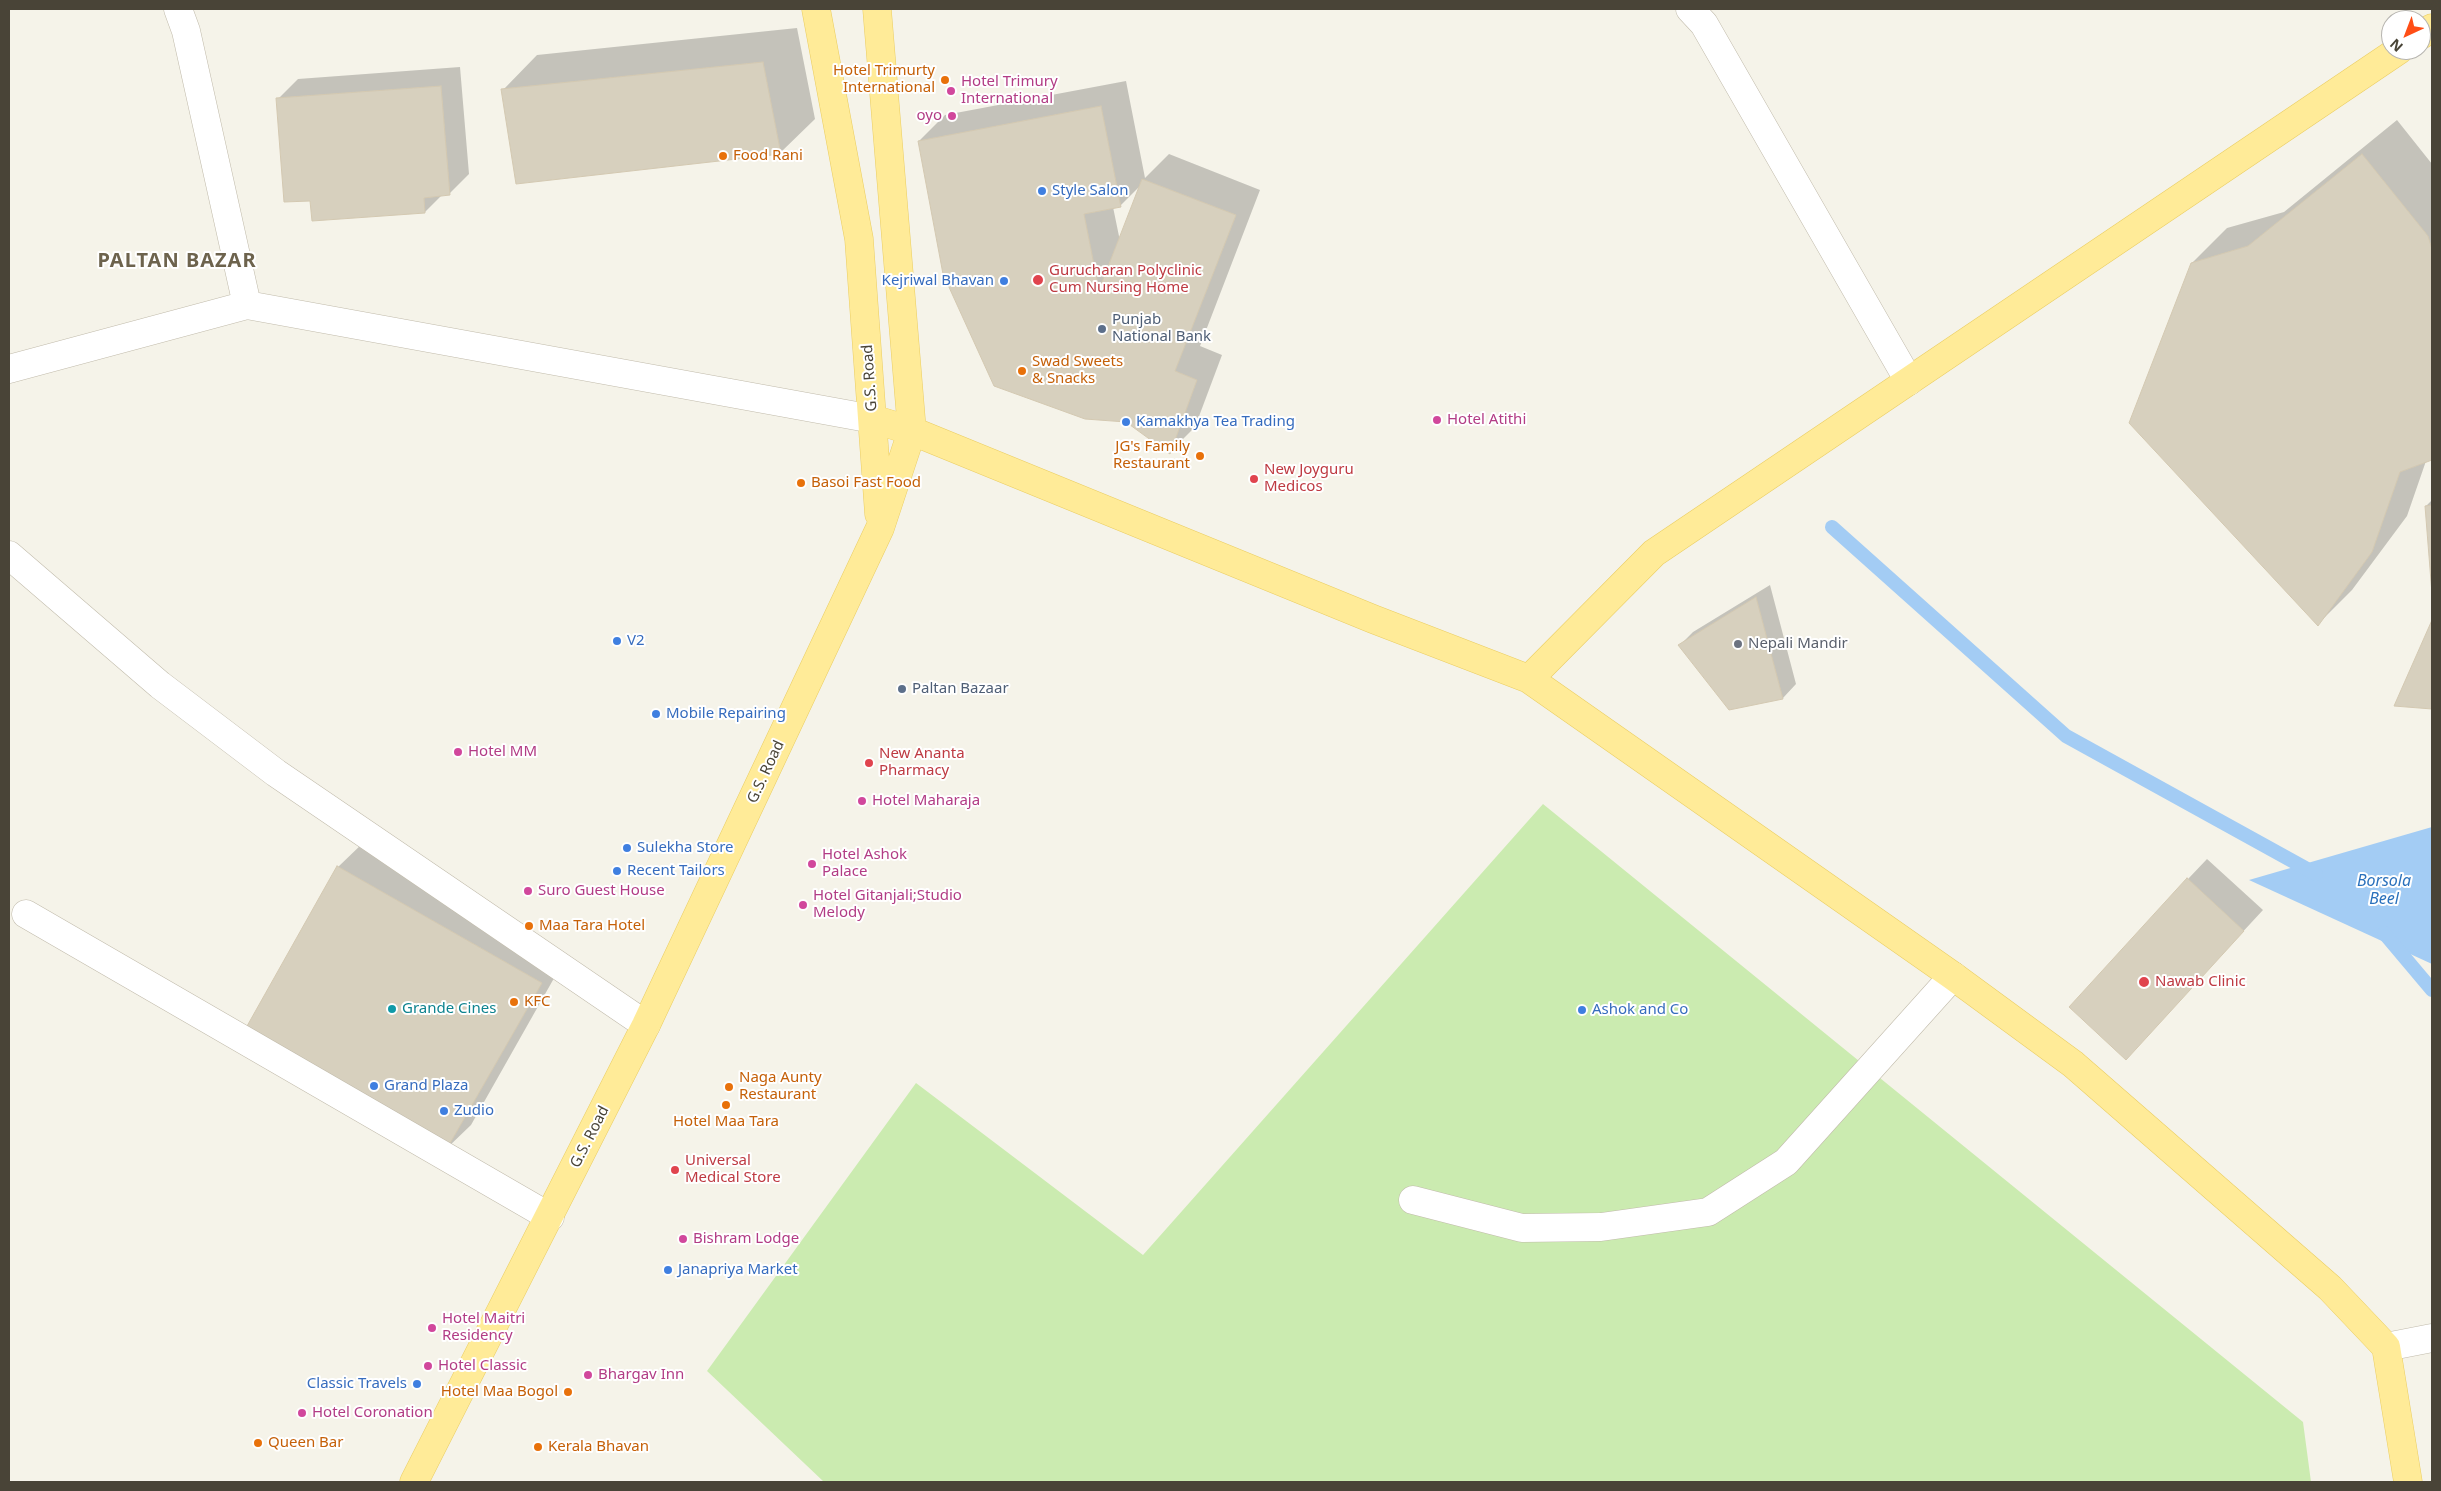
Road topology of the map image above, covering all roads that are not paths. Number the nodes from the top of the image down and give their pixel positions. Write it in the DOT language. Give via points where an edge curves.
graph roads {
  1 [pos="816,9"];
  2 [pos="876,9"];
  3 [pos="1690,9"];
  4 [pos="182,20"];
  5 [pos="2385,60"];
  6 [pos="247,305"];
  7 [pos="9,369"];
  8 [pos="1909,381"];
  9 [pos="873,419"];
  10 [pos="912,431"];
  11 [pos="880,528"];
  12 [pos="9,555"];
  13 [pos="1529,678"];
  14 [pos="26,914"];
  15 [pos="1953,976"];
  16 [pos="646,1025"];
  17 [pos="1413,1200"];
  18 [pos="550,1217"];
  19 [pos="2432,1338"];
  20 [pos="2386,1346"];
  21 [pos="414,1482"];
  22 [pos="2408,1482"];
  1 -- 9 [label="main road, G.S. Road" via="859,240"];
  2 -- 10 [label="main road"];
  3 -- 8 [label="street" via="1704,24"];
  4 -- 6 [label="street"];
  5 -- 8 [label="main road"];
  6 -- 7 [label="street"];
  6 -- 9 [label="street"];
  8 -- 13 [label="main road" via="1654,553"];
  9 -- 10 [label="main road"];
  9 -- 11 [label="main road, G.S. Road"];
  10 -- 11 [label="main road"];
  10 -- 13 [label="main road" via="1373,619"];
  11 -- 16 [label="main road, G.S. Road"];
  12 -- 16 [label="street" via="160,685 276,773"];
  13 -- 15 [label="main road"];
  14 -- 18 [label="street"];
  15 -- 17 [label="street" via="1786,1162 1708,1212 1601,1227 1522,1228"];
  15 -- 20 [label="main road" via="2073,1064 2330,1288"];
  16 -- 18 [label="main road, G.S. Road"];
  18 -- 21 [label="main road, G.S. Road"];
  19 -- 20 [label="street"];
  20 -- 22 [label="main road"];
}
